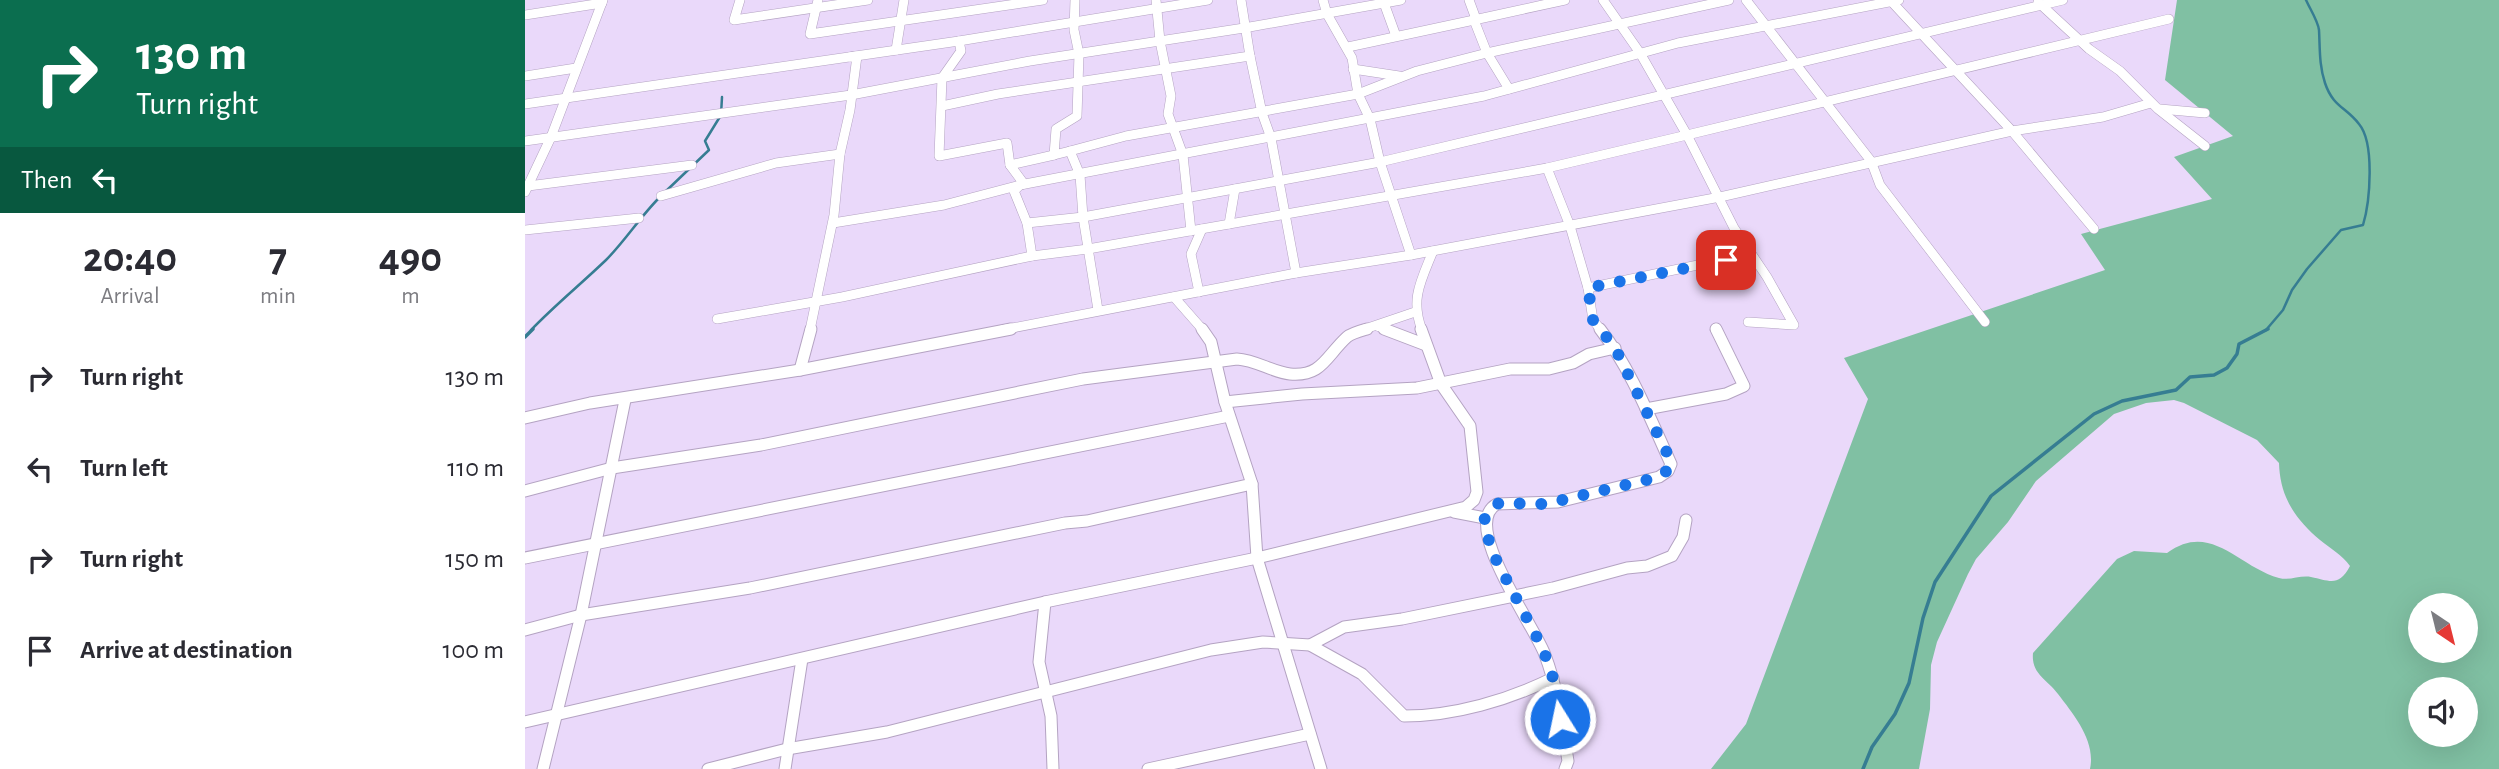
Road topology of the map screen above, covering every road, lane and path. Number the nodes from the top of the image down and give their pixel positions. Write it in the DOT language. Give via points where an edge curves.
graph roads {
  1 [pos="740,0"];
  2 [pos="868,0"];
  3 [pos="904,0"];
  4 [pos="1043,0"];
  5 [pos="1075,0"];
  6 [pos="1208,0"];
  7 [pos="1241,0"];
  8 [pos="1323,0"];
  9 [pos="1401,0"];
  10 [pos="1469,0"];
  11 [pos="1566,0"];
  12 [pos="1603,0"];
  13 [pos="1729,0"];
  14 [pos="1746,0"];
  15 [pos="2063,0"];
  16 [pos="603,1"];
  17 [pos="1894,1"];
  18 [pos="1384,3"];
  19 [pos="2039,3"];
  20 [pos="816,4"];
  21 [pos="1156,4"];
  22 [pos="1327,14"];
  23 [pos="525,15"];
  24 [pos="2169,19"];
  25 [pos="898,20"];
  26 [pos="1475,20"];
  27 [pos="1076,21"];
  28 [pos="1618,24"];
  29 [pos="1767,25"];
  30 [pos="1244,28"];
  31 [pos="1920,33"];
  32 [pos="1396,36"];
  33 [pos="2080,40"];
  34 [pos="959,41"];
  35 [pos="1160,41"];
  36 [pos="1348,47"];
  37 [pos="896,50"];
  38 [pos="1487,52"];
  39 [pos="1640,53"];
  40 [pos="1079,54"];
  41 [pos="857,56"];
  42 [pos="1250,56"];
  43 [pos="1794,64"];
  44 [pos="576,68"];
  45 [pos="1353,69"];
  46 [pos="1955,70"];
  47 [pos="1166,71"];
  48 [pos="525,76"];
  49 [pos="1401,77"];
  50 [pos="942,78"];
  51 [pos="1079,83"];
  52 [pos="1509,89"];
  53 [pos="1358,94"];
  54 [pos="851,95"];
  55 [pos="1663,95"];
  56 [pos="564,99"];
  57 [pos="1823,101"];
  58 [pos="525,104"];
  59 [pos="942,106"];
  60 [pos="2155,106"];
  61 [pos="1262,113"];
  62 [pos="2205,113"];
  63 [pos="1370,120"];
  64 [pos="1173,128"];
  65 [pos="2011,131"];
  66 [pos="1686,135"];
  67 [pos="551,137"];
  68 [pos="1272,138"];
  69 [pos="525,141"];
  70 [pos="2205,146"];
  71 [pos="1070,151"];
  72 [pos="840,154"];
  73 [pos="1054,155"];
  74 [pos="1183,155"];
  75 [pos="1871,161"];
  76 [pos="1380,162"];
  77 [pos="692,164"];
  78 [pos="1010,165"];
  79 [pos="1547,168"];
  80 [pos="530,170"];
  81 [pos="1080,175"];
  82 [pos="1278,181"];
  83 [pos="1024,184"];
  84 [pos="527,189"];
  85 [pos="1235,189"];
  86 [pos="661,196"];
  87 [pos="1391,196"];
  88 [pos="1720,197"];
  89 [pos="1186,198"];
  90 [pos="1285,214"];
  91 [pos="1083,217"];
  92 [pos="639,218"];
  93 [pos="833,223"];
  94 [pos="1027,223"];
  95 [pos="1229,224"];
  96 [pos="1570,226"];
  97 [pos="2094,229"];
  98 [pos="525,230"];
  99 [pos="1197,230"];
  100 [pos="1088,249"];
  101 [pos="1433,251"];
  102 [pos="1750,254"];
  103 [pos="1411,255"];
  104 [pos="1032,256"];
  105 [pos="1296,273"];
  106 [pos="1588,288"];
  107 [pos="1199,292"];
  108 [pos="1174,297"];
  109 [pos="818,301"];
  110 [pos="1098,310"];
  111 [pos="1415,312"];
  112 [pos="717,319"];
  113 [pos="1748,322"];
  114 [pos="1985,323"];
  115 [pos="1377,326"];
  116 [pos="1716,328"];
  117 [pos="1426,345"];
  118 [pos="1615,348"];
  119 [pos="1216,359"];
  120 [pos="800,370"];
  121 [pos="1441,384"];
  122 [pos="625,400"];
  123 [pos="1224,402"];
  124 [pos="1646,409"];
  125 [pos="1229,416"];
  126 [pos="525,418"];
  127 [pos="609,470"];
  128 [pos="1252,484"];
  129 [pos="525,491"];
  130 [pos="1477,492"];
  131 [pos="1451,512"];
  132 [pos="1488,512"];
  133 [pos="1686,520"];
  134 [pos="597,542"];
  135 [pos="525,558"];
  136 [pos="1257,558"];
  137 [pos="1514,596"];
  138 [pos="1045,602"];
  139 [pos="581,615"];
  140 [pos="525,630"];
  141 [pos="1284,643"];
  142 [pos="1310,645"];
  143 [pos="802,659"];
  144 [pos="1553,678"];
  145 [pos="1044,694"];
  146 [pos="557,713"];
  147 [pos="525,722"];
  148 [pos="1310,734"];
  149 [pos="787,749"];
  150 [pos="543,769"];
  151 [pos="708,769"];
  152 [pos="785,769"];
  153 [pos="1053,769"];
  154 [pos="1148,769"];
  155 [pos="1321,769"];
  156 [pos="1565,769"];
  1 -- 20 [label="street" via="734,20"];
  2 -- 20 [label="street"];
  3 -- 25 [label="street"];
  4 -- 25 [label="street"];
  5 -- 27 [label="street"];
  6 -- 21 [label="street"];
  7 -- 30 [label="street"];
  8 -- 22 [label="street"];
  9 -- 18 [label="street"];
  10 -- 26 [label="street"];
  11 -- 26 [label="street"];
  12 -- 28 [label="street"];
  13 -- 28 [label="street"];
  14 -- 29 [label="street"];
  15 -- 19 [label="street"];
  16 -- 23 [label="street"];
  16 -- 44 [label="street"];
  17 -- 29 [label="street"];
  17 -- 31 [label="street"];
  18 -- 22 [label="street"];
  18 -- 32 [label="street"];
  19 -- 31 [label="street"];
  19 -- 33 [label="street"];
  20 -- 25 [label="street" via="810,34"];
  21 -- 27 [label="street"];
  21 -- 35 [label="street"];
  22 -- 30 [label="street"];
  22 -- 36 [label="street"];
  24 -- 33 [label="street"];
  25 -- 37 [label="street"];
  26 -- 32 [label="street"];
  26 -- 38 [label="street"];
  27 -- 34 [label="street"];
  27 -- 40 [label="street"];
  28 -- 38 [label="street"];
  28 -- 39 [label="street"];
  29 -- 39 [label="street"];
  29 -- 43 [label="street"];
  30 -- 35 [label="street"];
  30 -- 42 [label="street"];
  31 -- 43 [label="street"];
  31 -- 46 [label="street"];
  32 -- 36 [label="street"];
  33 -- 46 [label="street"];
  33 -- 60 [label="street"];
  34 -- 37 [label="street"];
  34 -- 50 [label="street" via="961,51"];
  35 -- 40 [label="street"];
  35 -- 47 [label="street"];
  36 -- 45 [label="street"];
  37 -- 41 [label="street"];
  38 -- 49 [label="street"];
  38 -- 52 [label="street"];
  39 -- 52 [label="street"];
  39 -- 55 [label="street"];
  40 -- 50 [label="street"];
  40 -- 51 [label="street"];
  41 -- 54 [label="street"];
  41 -- 56 [label="street" via="730,82"];
  42 -- 47 [label="street"];
  42 -- 61 [label="street"];
  43 -- 55 [label="street"];
  43 -- 57 [label="street"];
  44 -- 48 [label="street"];
  44 -- 56 [label="street"];
  45 -- 49 [label="street"];
  45 -- 53 [label="street"];
  46 -- 57 [label="street"];
  46 -- 65 [label="street"];
  47 -- 51 [label="street"];
  47 -- 64 [label="street"];
  49 -- 53 [label="street"];
  50 -- 54 [label="street"];
  50 -- 59 [label="street"];
  51 -- 59 [label="street"];
  51 -- 73 [label="street" via="1077,116 1056,129"];
  52 -- 63 [label="street"];
  53 -- 61 [label="street"];
  53 -- 63 [label="street"];
  54 -- 67 [label="street"];
  54 -- 72 [label="street"];
  55 -- 66 [label="street"];
  55 -- 76 [label="street"];
  56 -- 58 [label="street"];
  56 -- 67 [label="street"];
  57 -- 66 [label="street"];
  57 -- 75 [label="street"];
  59 -- 78 [label="street" via="939,156 1007,143"];
  60 -- 62 [label="street"];
  60 -- 65 [label="street"];
  60 -- 70 [label="street"];
  61 -- 64 [label="street"];
  61 -- 68 [label="street"];
  63 -- 68 [label="street"];
  63 -- 76 [label="street"];
  64 -- 71 [label="street"];
  64 -- 74 [label="street"];
  65 -- 75 [label="street"];
  65 -- 97 [label="street"];
  66 -- 79 [label="street"];
  66 -- 88 [label="street"];
  67 -- 69 [label="street"];
  67 -- 80 [label="street"];
  68 -- 74 [label="street"];
  68 -- 82 [label="street"];
  71 -- 73 [label="street"];
  71 -- 81 [label="street"];
  72 -- 86 [label="street" via="776,163"];
  72 -- 93 [label="street"];
  73 -- 78 [label="street"];
  74 -- 81 [label="street"];
  74 -- 89 [label="street"];
  75 -- 88 [label="street"];
  75 -- 114 [label="street" via="1880,185"];
  76 -- 82 [label="street"];
  76 -- 87 [label="street"];
  77 -- 84 [label="street"];
  78 -- 83 [label="street"];
  79 -- 87 [label="street"];
  79 -- 96 [label="street"];
  80 -- 84 [label="street"];
  81 -- 83 [label="street"];
  81 -- 91 [label="street"];
  82 -- 85 [label="street"];
  82 -- 90 [label="street"];
  83 -- 93 [label="street" via="944,205"];
  83 -- 94 [label="street" via="1014,191"];
  85 -- 89 [label="street"];
  85 -- 95 [label="street"];
  87 -- 90 [label="street"];
  87 -- 103 [label="street"];
  88 -- 96 [label="street"];
  88 -- 102 [label="street"];
  89 -- 91 [label="street"];
  89 -- 99 [label="street"];
  90 -- 95 [label="street"];
  90 -- 105 [label="street"];
  91 -- 94 [label="street"];
  91 -- 100 [label="street"];
  92 -- 98 [label="street"];
  93 -- 109 [label="street"];
  94 -- 104 [label="street"];
  95 -- 99 [label="street"];
  96 -- 101 [label="street"];
  96 -- 106 [label="street"];
  99 -- 100 [label="street"];
  99 -- 107 [label="street" via="1191,254"];
  100 -- 104 [label="street"];
  100 -- 110 [label="street"];
  101 -- 103 [label="street"];
  101 -- 111 [label="street" via="1418,289"];
  102 -- 106 [label="street"];
  102 -- 113 [label="street" via="1794,324"];
  103 -- 105 [label="street"];
  104 -- 109 [label="street"];
  105 -- 107 [label="street"];
  106 -- 118 [label="street" via="1593,320"];
  107 -- 108 [label="street"];
  108 -- 110 [label="street"];
  108 -- 119 [label="street" via="1204,330"];
  109 -- 112 [label="street"];
  109 -- 120 [label="street"];
  110 -- 120 [label="street"];
  111 -- 115 [label="street"];
  111 -- 117 [label="street"];
  115 -- 117 [label="street"];
  115 -- 119 [label="street" via="1349,335 1308,374 1287,374 1252,360"];
  116 -- 124 [label="street" via="1744,386 1726,394"];
  117 -- 121 [label="street"];
  118 -- 121 [label="street" via="1549,369 1510,369"];
  118 -- 124 [label="street"];
  119 -- 123 [label="street"];
  119 -- 127 [label="street" via="1096,377 761,445"];
  120 -- 122 [label="street"];
  121 -- 123 [label="street"];
  121 -- 130 [label="street" via="1470,426"];
  122 -- 126 [label="street"];
  122 -- 127 [label="street"];
  123 -- 125 [label="street"];
  124 -- 132 [label="street" via="1671,464 1659,477 1546,504 1499,503"];
  125 -- 128 [label="street"];
  125 -- 134 [label="street"];
  127 -- 129 [label="street"];
  127 -- 134 [label="street"];
  128 -- 136 [label="street"];
  128 -- 139 [label="street" via="750,588"];
  130 -- 131 [label="street" via="1466,507"];
  130 -- 132 [label="street"];
  131 -- 132 [label="street"];
  131 -- 136 [label="street"];
  132 -- 137 [label="street" via="1492,552"];
  133 -- 137 [label="street" via="1672,556 1647,566"];
  134 -- 135 [label="street"];
  134 -- 139 [label="street"];
  136 -- 138 [label="street"];
  136 -- 141 [label="street"];
  137 -- 142 [label="street" via="1344,627"];
  137 -- 144 [label="street"];
  138 -- 143 [label="street"];
  138 -- 145 [label="street" via="1039,662"];
  139 -- 140 [label="street"];
  139 -- 146 [label="street"];
  141 -- 142 [label="street"];
  141 -- 145 [label="street" via="1211,650"];
  141 -- 148 [label="street"];
  142 -- 144 [label="street" via="1361,674 1404,716 1500,700 1529,692"];
  143 -- 146 [label="street"];
  143 -- 149 [label="street"];
  144 -- 156 [label="street" via="1568,761"];
  145 -- 149 [label="street" via="887,732"];
  145 -- 153 [label="street" via="1051,716"];
  146 -- 147 [label="street"];
  146 -- 150 [label="street"];
  148 -- 154 [label="street"];
  148 -- 155 [label="street"];
  149 -- 151 [label="street"];
  149 -- 152 [label="street"];
}
